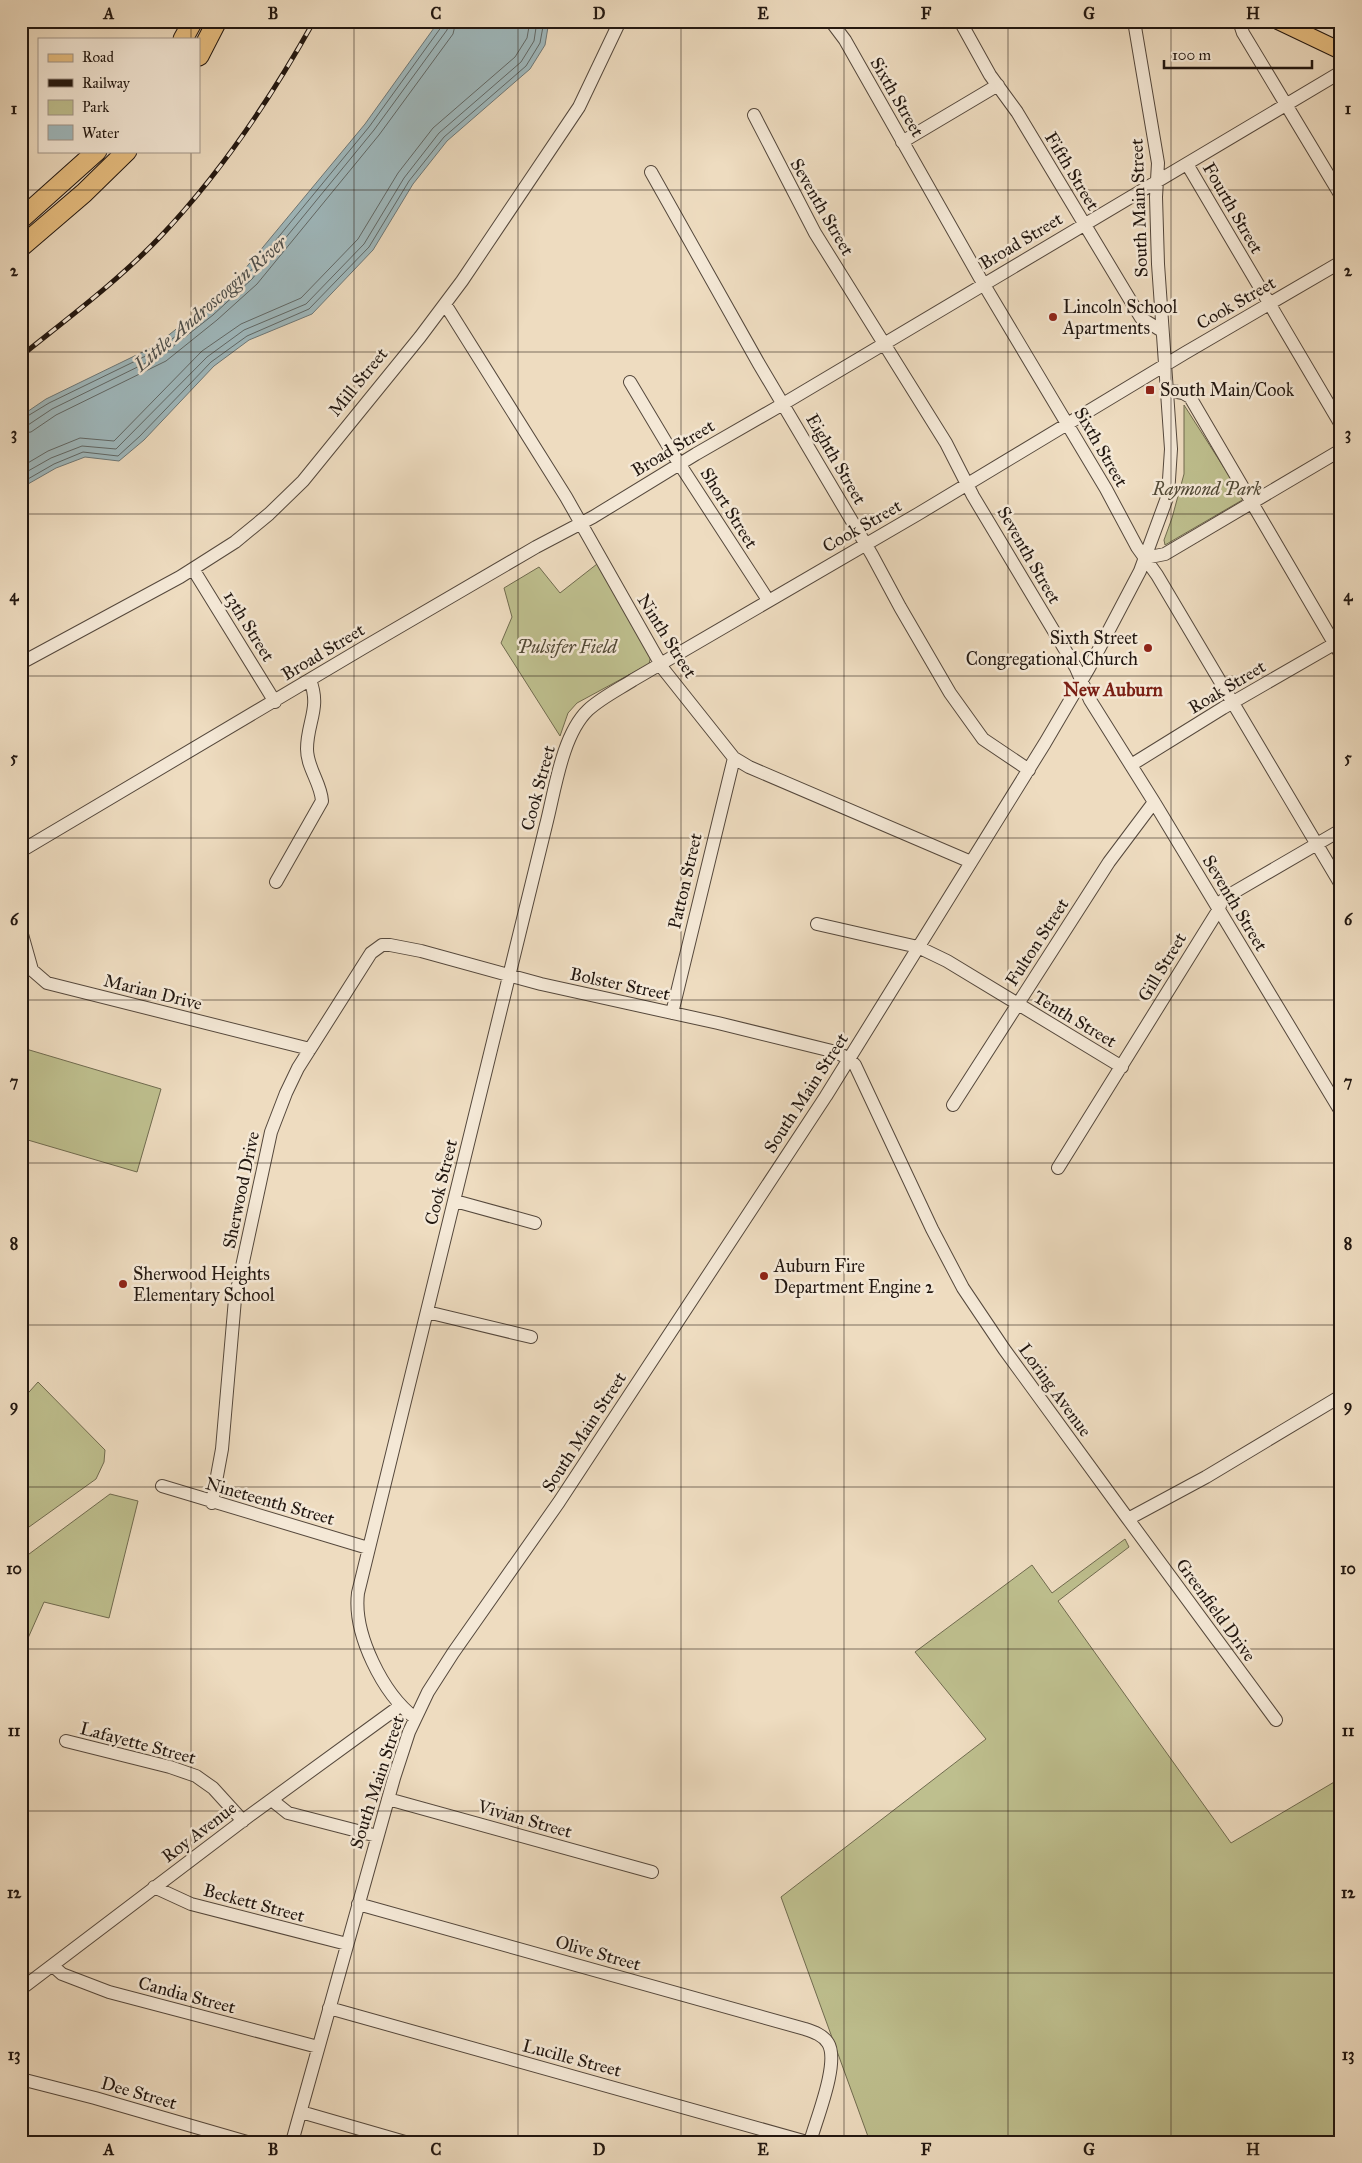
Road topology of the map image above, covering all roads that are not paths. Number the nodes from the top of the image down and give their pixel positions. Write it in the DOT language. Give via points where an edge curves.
graph roads {
  1 [pos="193,21"];
  2 [pos="217,21"];
  3 [pos="620,21"];
  4 [pos="960,21"];
  5 [pos="1134,21"];
  6 [pos="1239,21"];
  7 [pos="1278,21"];
  8 [pos="833,24"];
  9 [pos="184,38"];
  10 [pos="1341,51"];
  11 [pos="200,54"];
  12 [pos="1341,72"];
  13 [pos="998,85"];
  14 [pos="1286,104"];
  15 [pos="754,115"];
  16 [pos="902,142"];
  17 [pos="96,152"];
  18 [pos="126,152"];
  19 [pos="1187,164"];
  20 [pos="651,172"];
  21 [pos="1157,182"];
  22 [pos="1341,196"];
  23 [pos="21,219"];
  24 [pos="1084,224"];
  25 [pos="21,247"];
  26 [pos="1341,262"];
  27 [pos="985,284"];
  28 [pos="445,304"];
  29 [pos="1269,305"];
  30 [pos="1162,330"];
  31 [pos="885,344"];
  32 [pos="1165,365"];
  33 [pos="630,382"];
  34 [pos="1167,390"];
  35 [pos="783,404"];
  36 [pos="1067,424"];
  37 [pos="1341,426"];
  38 [pos="1341,450"];
  39 [pos="680,463"];
  40 [pos="967,484"];
  41 [pos="1252,501"];
  42 [pos="582,523"];
  43 [pos="866,544"];
  44 [pos="1145,558"];
  45 [pos="193,569"];
  46 [pos="768,600"];
  47 [pos="1339,646"];
  48 [pos="21,663"];
  49 [pos="660,664"];
  50 [pos="310,680"];
  51 [pos="1082,681"];
  52 [pos="275,702"];
  53 [pos="1232,703"];
  54 [pos="734,758"];
  55 [pos="1131,765"];
  56 [pos="1029,770"];
  57 [pos="1154,802"];
  58 [pos="1341,830"];
  59 [pos="1316,844"];
  60 [pos="21,850"];
  61 [pos="971,862"];
  62 [pos="276,882"];
  63 [pos="1341,885"];
  64 [pos="1219,910"];
  65 [pos="817,924"];
  66 [pos="21,931"];
  67 [pos="382,945"];
  68 [pos="918,947"];
  69 [pos="510,975"];
  70 [pos="1017,1004"];
  71 [pos="672,1013"];
  72 [pos="310,1049"];
  73 [pos="849,1059"];
  74 [pos="1122,1067"];
  75 [pos="953,1105"];
  76 [pos="1341,1112"];
  77 [pos="1058,1168"];
  78 [pos="455,1201"];
  79 [pos="535,1223"];
  80 [pos="427,1312"];
  81 [pos="531,1338"];
  82 [pos="1341,1396"];
  83 [pos="162,1486"];
  84 [pos="212,1503"];
  85 [pos="1128,1519"];
  86 [pos="368,1548"];
  87 [pos="400,1706"];
  88 [pos="415,1718"];
  89 [pos="1276,1720"];
  90 [pos="66,1741"];
  91 [pos="388,1799"];
  92 [pos="273,1801"];
  93 [pos="243,1821"];
  94 [pos="377,1836"];
  95 [pos="652,1872"];
  96 [pos="154,1887"];
  97 [pos="358,1904"];
  98 [pos="347,1944"];
  99 [pos="53,1966"];
  100 [pos="21,1989"];
  101 [pos="329,2008"];
  102 [pos="318,2047"];
  103 [pos="21,2079"];
  104 [pos="301,2112"];
  105 [pos="247,2142"];
  106 [pos="292,2142"];
  107 [pos="404,2142"];
  108 [pos="808,2142"];
  1 -- 9 [label="highway"];
  2 -- 11 [label="highway"];
  3 -- 28 [label="street, Mill Street" via="578,108"];
  4 -- 13 [label="street, Fifth Street"];
  5 -- 21 [label="street, South Main Street" via="1156,145"];
  6 -- 14 [label="street" via="1242,33"];
  7 -- 10 [label="main road"];
  8 -- 16 [label="street, Sixth Street"];
  12 -- 14 [label="street, Broad Street"];
  13 -- 16 [label="street"];
  13 -- 24 [label="street, Fifth Street"];
  14 -- 19 [label="street, Broad Street"];
  14 -- 22 [label="street"];
  15 -- 31 [label="street, Seventh Street" via="806,219"];
  16 -- 27 [label="street, Sixth Street"];
  17 -- 23 [label="highway"];
  18 -- 25 [label="highway"];
  19 -- 21 [label="street, Broad Street"];
  19 -- 29 [label="street, Fourth Street"];
  20 -- 35 [label="street, Eighth Street"];
  21 -- 24 [label="street, Broad Street"];
  21 -- 30 [label="street, South Main Street"];
  24 -- 27 [label="street, Broad Street"];
  24 -- 30 [label="street, Fifth Street" via="1141,318"];
  26 -- 29 [label="street, Cook Street"];
  27 -- 31 [label="street, Broad Street"];
  27 -- 36 [label="street, Sixth Street"];
  28 -- 42 [label="street, Ninth Street"];
  28 -- 45 [label="street, Mill Street" via="303,481 235,542"];
  29 -- 32 [label="street, Cook Street"];
  29 -- 37 [label="street, Fourth Street"];
  30 -- 32 [label="street, South Main Street"];
  31 -- 35 [label="street, Broad Street"];
  31 -- 40 [label="street, Seventh Street" via="946,443"];
  32 -- 34 [label="street, South Main Street"];
  32 -- 36 [label="street, Cook Street"];
  33 -- 39 [label="street, Short Street"];
  34 -- 41 [label="street" via="1190,397"];
  34 -- 44 [label="street, South Main Street" via="1170,476 1161,518"];
  35 -- 39 [label="street, Broad Street"];
  35 -- 43 [label="street, Eighth Street"];
  36 -- 40 [label="street, Cook Street"];
  36 -- 44 [label="street, Sixth Street"];
  38 -- 41 [label="street"];
  39 -- 42 [label="street, Broad Street"];
  39 -- 46 [label="street, Short Street"];
  40 -- 43 [label="street, Cook Street"];
  40 -- 51 [label="street, Seventh Street"];
  41 -- 44 [label="street" via="1165,554"];
  41 -- 47 [label="street"];
  42 -- 49 [label="street, Ninth Street"];
  42 -- 50 [label="street, Broad Street"];
  43 -- 46 [label="street, Cook Street"];
  43 -- 56 [label="street, Eighth Street" via="972,727 990,745"];
  44 -- 51 [label="street, South Main Street"];
  44 -- 53 [label="street, Sixth Street"];
  45 -- 48 [label="street, Mill Street"];
  45 -- 52 [label="street, 13th Street"];
  46 -- 49 [label="street, Cook Street"];
  47 -- 53 [label="street, Roak Street"];
  49 -- 54 [label="street, Ninth Street"];
  49 -- 69 [label="street, Cook Street" via="595,705 576,726 558,779"];
  50 -- 52 [label="street, Broad Street"];
  50 -- 62 [label="street" via="316,704 308,741 308,760 322,793 322,801"];
  51 -- 55 [label="street, Seventh Street" via="1090,700"];
  51 -- 56 [label="street, South Main Street"];
  52 -- 60 [label="street, Broad Street"];
  53 -- 55 [label="street, Roak Street"];
  53 -- 59 [label="street, Sixth Street"];
  54 -- 61 [label="street, Ninth Street" via="749,768"];
  54 -- 71 [label="street, Patton Street"];
  55 -- 57 [label="street, Seventh Street"];
  56 -- 61 [label="street, South Main Street"];
  57 -- 64 [label="street, Seventh Street"];
  57 -- 70 [label="street, Fulton Street" via="1109,862"];
  58 -- 59 [label="street, Gill Street"];
  59 -- 63 [label="street, Sixth Street"];
  59 -- 64 [label="street, Gill Street" via="1231,894 1221,902"];
  61 -- 68 [label="street, South Main Street"];
  64 -- 74 [label="street, Gill Street"];
  64 -- 76 [label="street, Seventh Street"];
  65 -- 68 [label="street, Tenth Street"];
  66 -- 72 [label="street, Marian Drive" via="32,970 47,983"];
  67 -- 69 [label="street, Bolster Street" via="396,945"];
  67 -- 72 [label="street, Sherwood Drive" via="371,953"];
  68 -- 70 [label="street, Tenth Street" via="947,960"];
  68 -- 73 [label="street, South Main Street"];
  69 -- 71 [label="street, Bolster Street"];
  69 -- 78 [label="street, Cook Street"];
  70 -- 74 [label="street, Tenth Street"];
  70 -- 75 [label="street, Fulton Street"];
  71 -- 73 [label="street, Bolster Street" via="836,1052"];
  72 -- 84 [label="street, Sherwood Drive" via="278,1112 261,1176 235,1299 222,1449"];
  73 -- 85 [label="street, Loring Avenue" via="855,1065 963,1288"];
  73 -- 88 [label="street, South Main Street" via="559,1502 453,1653"];
  74 -- 77 [label="street, Gill Street"];
  78 -- 79 [label="street"];
  78 -- 80 [label="street, Cook Street"];
  80 -- 81 [label="street"];
  80 -- 86 [label="street, Cook Street"];
  82 -- 85 [label="street" via="1206,1477"];
  83 -- 84 [label="street, Nineteenth Street"];
  84 -- 86 [label="street, Nineteenth Street"];
  85 -- 89 [label="street, Greenfield Drive"];
  86 -- 87 [label="street, Cook Street" via="358,1594 358,1622 369,1654"];
  87 -- 88 [label="street, Cook Street"];
  87 -- 92 [label="street, Roy Avenue"];
  88 -- 91 [label="street, South Main Street"];
  90 -- 93 [label="street, Lafayette Street" via="196,1776 213,1788"];
  91 -- 94 [label="street, South Main Street"];
  91 -- 95 [label="street, Vivian Street"];
  92 -- 93 [label="street, Roy Avenue"];
  92 -- 94 [label="street" via="288,1813"];
  93 -- 96 [label="street, Roy Avenue"];
  94 -- 97 [label="street, South Main Street"];
  96 -- 98 [label="street, Beckett Street" via="191,1904"];
  96 -- 99 [label="street, Roy Avenue"];
  97 -- 98 [label="street, South Main Street"];
  97 -- 108 [label="street, Olive Street" via="806,2029 826,2040 832,2054"];
  98 -- 101 [label="street, South Main Street"];
  99 -- 100 [label="street, Roy Avenue"];
  99 -- 102 [label="street, Candia Street" via="62,1974 109,1992"];
  101 -- 102 [label="street, South Main Street"];
  101 -- 108 [label="street, Lucille Street"];
  102 -- 104 [label="street, South Main Street"];
  103 -- 105 [label="street, Dee Street"];
  104 -- 106 [label="street, South Main Street"];
  104 -- 107 [label="street"];
}
